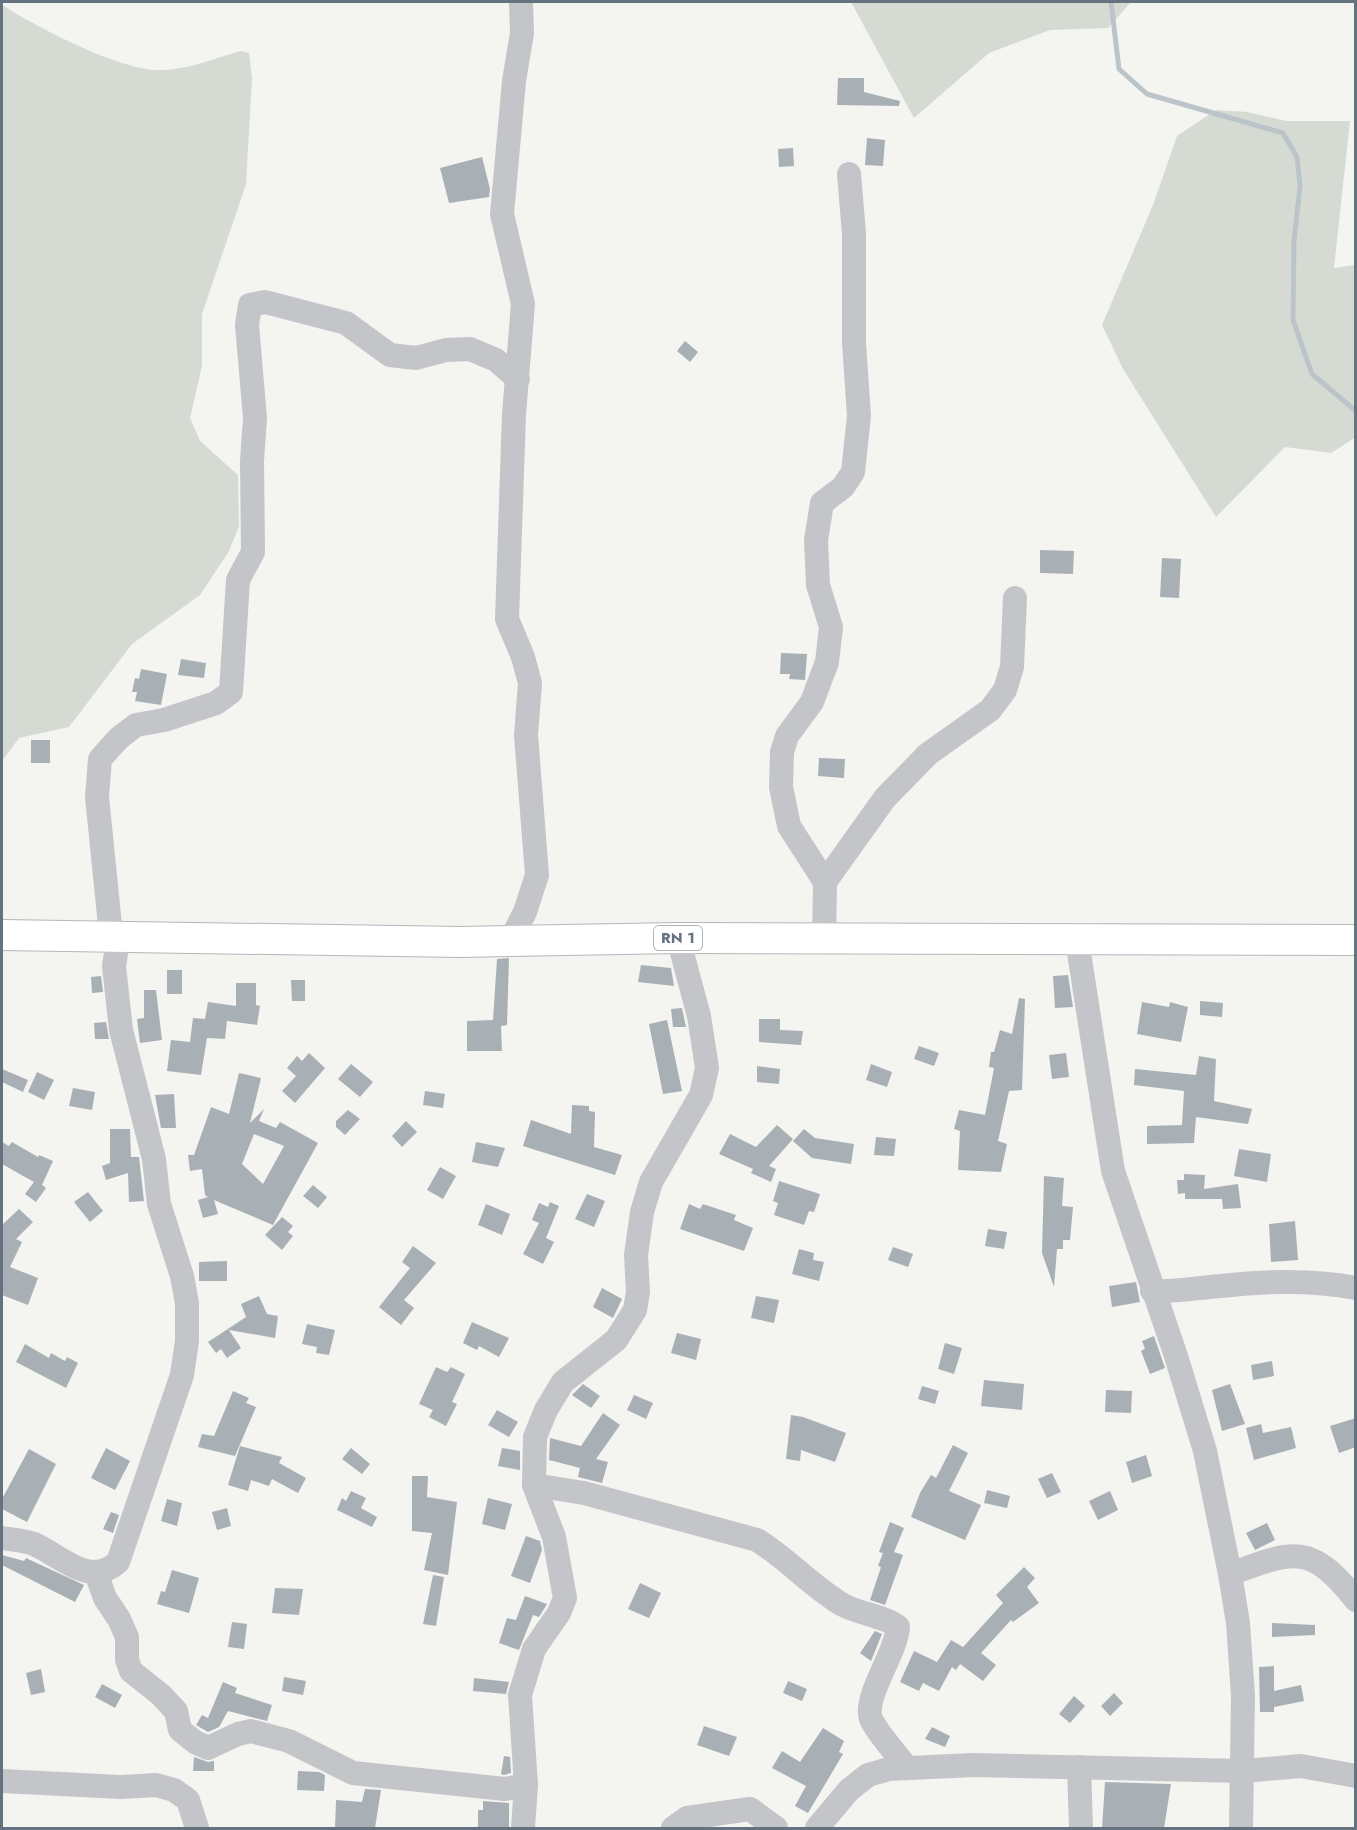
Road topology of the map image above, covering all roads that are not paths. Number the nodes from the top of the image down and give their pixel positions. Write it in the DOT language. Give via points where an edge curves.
graph roads {
  1 [pos="521,2"];
  2 [pos="849,174"];
  3 [pos="518,379"];
  4 [pos="1015,598"];
  5 [pos="825,882"];
  6 [pos="2,935"];
  7 [pos="115,935"];
  8 [pos="678,938"];
  9 [pos="824,938"];
  10 [pos="1077,940"];
  11 [pos="1356,940"];
  12 [pos="510,941"];
  13 [pos="1356,1288"];
  14 [pos="1152,1291"];
  15 [pos="534,1485"];
  16 [pos="2,1538"];
  17 [pos="96,1573"];
  18 [pos="1230,1574"];
  19 [pos="1356,1600"];
  20 [pos="1079,1767"];
  21 [pos="907,1768"];
  22 [pos="1243,1771"];
  23 [pos="1356,1776"];
  24 [pos="2,1781"];
  25 [pos="526,1785"];
  26 [pos="197,1828"];
  27 [pos="523,1828"];
  28 [pos="673,1828"];
  29 [pos="776,1828"];
  30 [pos="817,1828"];
  31 [pos="1081,1828"];
  32 [pos="1241,1828"];
  1 -- 3 [label="street" via="522,33 502,214 523,304"];
  2 -- 5 [label="street" via="859,416 853,472 843,487 822,503 816,540 818,585 831,627 827,662 812,702 787,736 782,752 781,788 789,826"];
  3 -- 7 [label="street" via="496,360 470,349 416,358 390,355 346,323 266,302 250,305 247,325 255,418 253,552 238,580 231,692 216,703 136,725 100,759 97,797"];
  3 -- 12 [label="street" via="507,619 530,683 526,735 537,875"];
  4 -- 5 [label="street" via="1012,667 1005,690 990,710 928,754 885,798"];
  5 -- 9 [label="street"];
  6 -- 7 [label="main road, RN 1"];
  7 -- 12 [label="main road, RN 1"];
  7 -- 17 [label="street" via="121,1030 153,1158 159,1204 182,1276 187,1341 182,1375 118,1562"];
  8 -- 9 [label="main road, RN 1"];
  8 -- 12 [label="main road, RN 1"];
  8 -- 15 [label="street" via="699,1016 707,1068 701,1095 651,1182 636,1255 635,1310 616,1340 563,1382 546,1410 535,1437"];
  9 -- 10 [label="main road, RN 1"];
  10 -- 11 [label="main road, RN 1"];
  10 -- 14 [label="street" via="1113,1171"];
  13 -- 14 [label="street" via="1325,1282 1222,1286 1178,1293"];
  14 -- 18 [label="street" via="1205,1451"];
  15 -- 21 [label="street" via="584,1493 757,1540 841,1604 866,1616 891,1621 898,1627 897,1643 870,1703 871,1719"];
  15 -- 25 [label="street" via="554,1537 565,1598 534,1649 520,1695"];
  16 -- 17 [label="street" via="33,1544 75,1568"];
  17 -- 25 [label="street" via="127,1637 126,1660 131,1671 176,1711 180,1730 195,1743 208,1748 251,1731 289,1741 353,1773 505,1789"];
  18 -- 19 [label="street" via="1291,1555 1316,1560"];
  18 -- 22 [label="street" via="1243,1696"];
  20 -- 21 [label="street"];
  20 -- 22 [label="street"];
  20 -- 31 [label="street"];
  21 -- 30 [label="street" via="868,1775 849,1790"];
  22 -- 23 [label="street" via="1301,1766"];
  22 -- 32 [label="street"];
  24 -- 26 [label="street" via="156,1785 174,1790 188,1800"];
  25 -- 27 [label="street"];
  28 -- 29 [label="street" via="687,1818 750,1809"];
}
